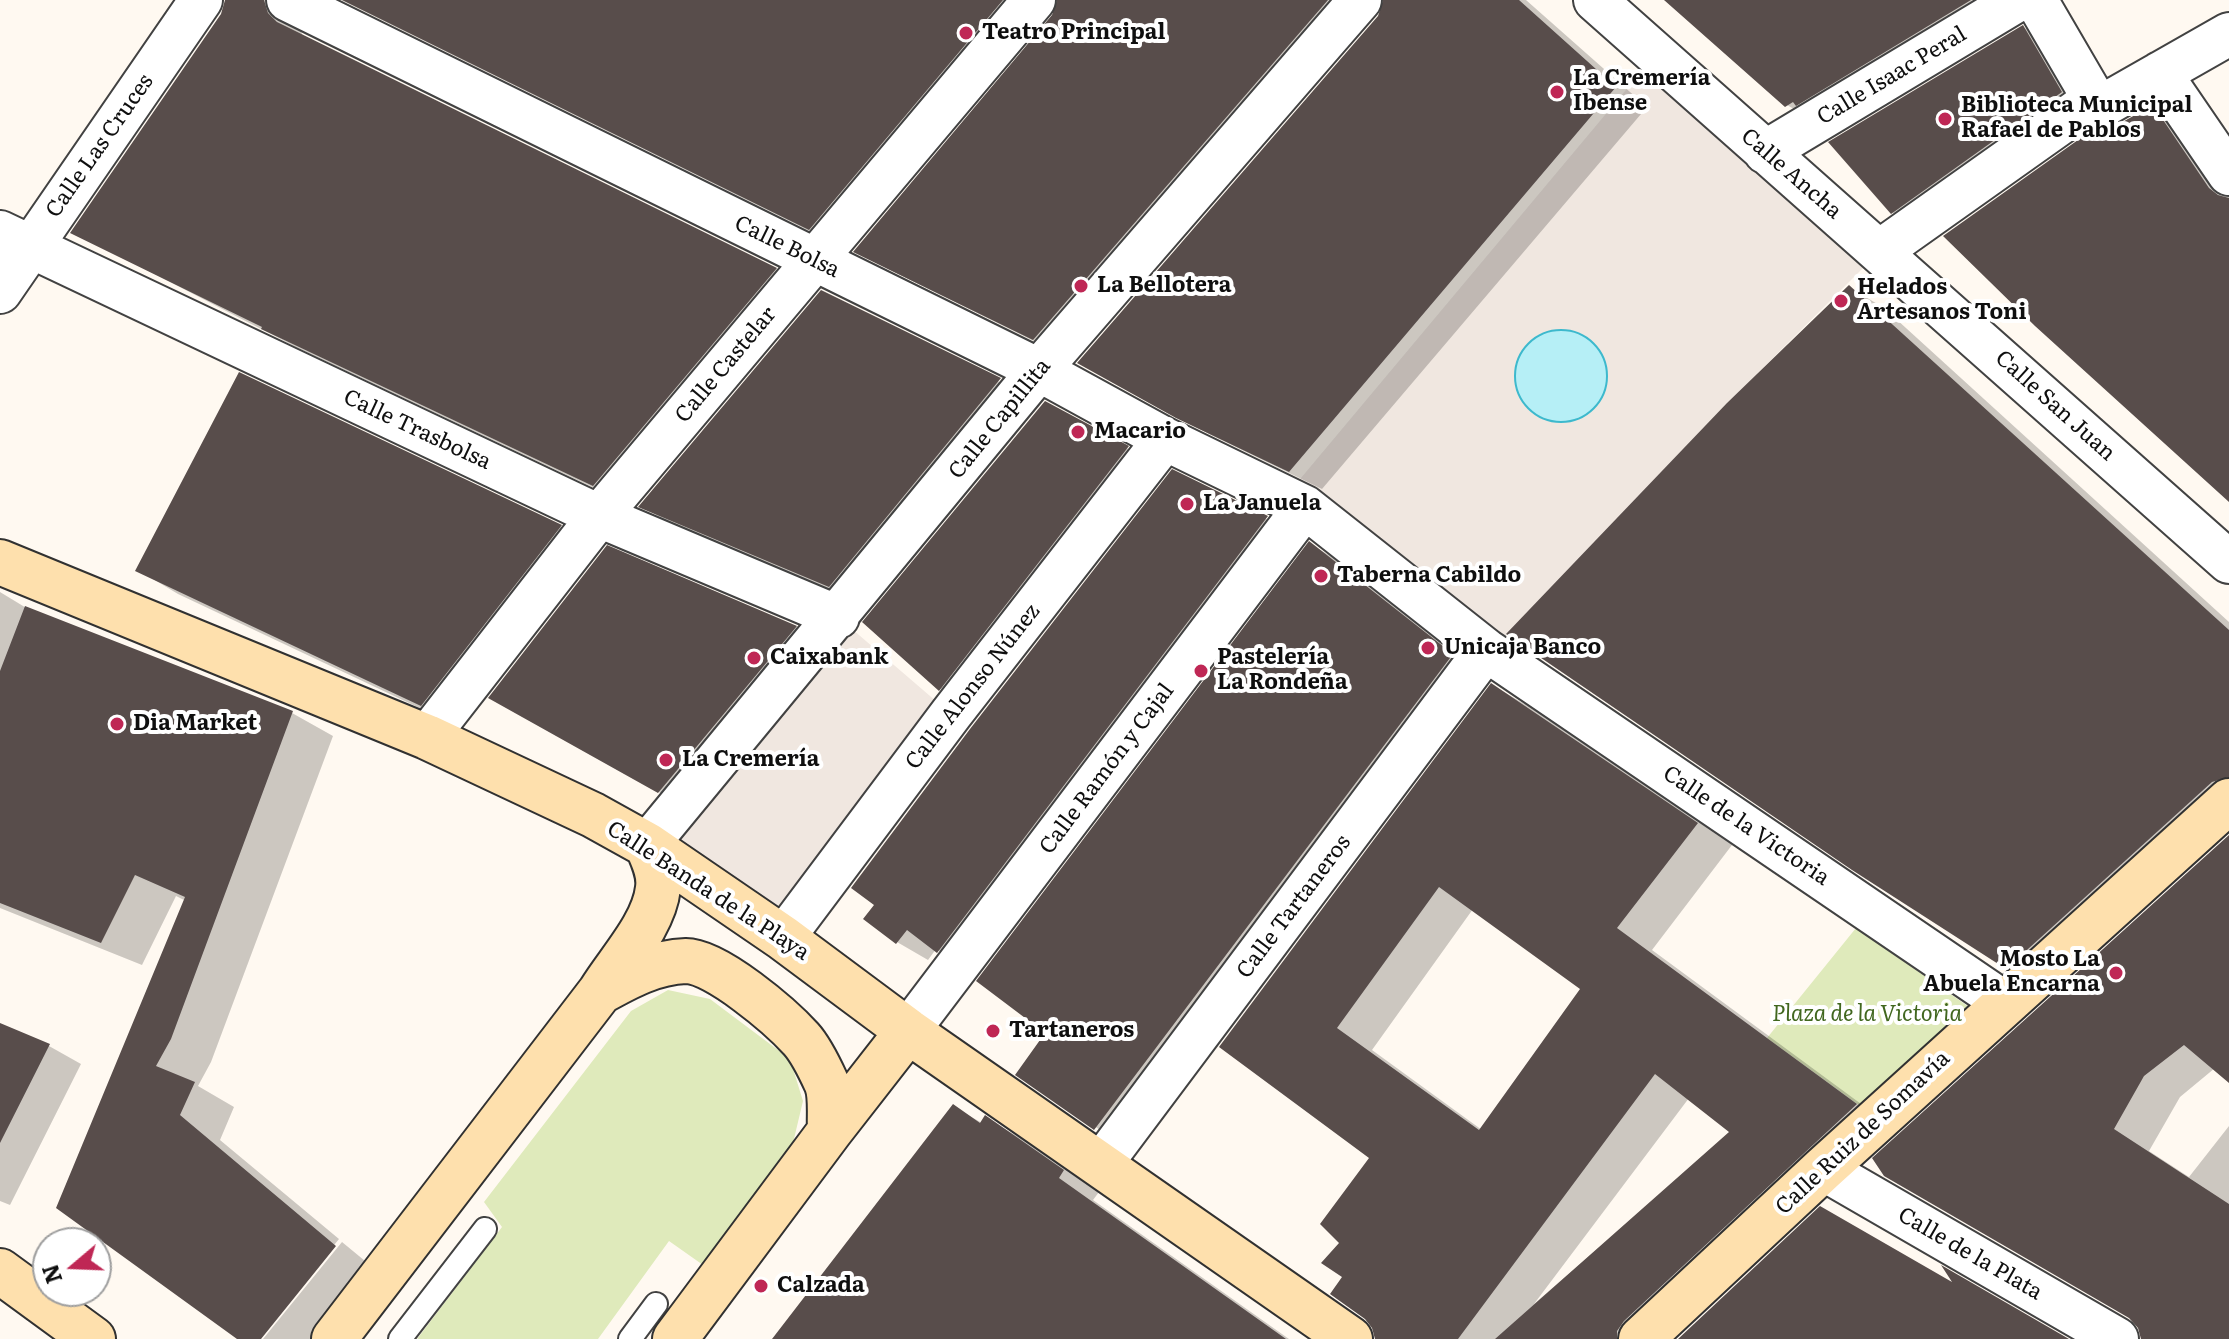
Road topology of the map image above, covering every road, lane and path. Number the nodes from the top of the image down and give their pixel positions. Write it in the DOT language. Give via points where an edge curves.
graph roads {
  1 [pos="201,0"];
  2 [pos="288,0"];
  3 [pos="1034,0"];
  4 [pos="1360,0"];
  5 [pos="1595,0"];
  6 [pos="2018,0"];
  7 [pos="2036,0"];
  8 [pos="2229,34"];
  9 [pos="2160,73"];
  10 [pos="2093,100"];
  11 [pos="1765,152"];
  12 [pos="2229,174"];
  13 [pos="15,240"];
  14 [pos="1880,251"];
  15 [pos="814,261"];
  16 [pos="0,292"];
  17 [pos="1039,370"];
  18 [pos="1165,439"];
  19 [pos="1295,502"];
  20 [pos="599,516"];
  21 [pos="0,562"];
  22 [pos="2229,562"];
  23 [pos="838,617"];
  24 [pos="1486,650"];
  25 [pos="427,737"];
  26 [pos="2229,801"];
  27 [pos="647,845"];
  28 [pos="783,938"];
  29 [pos="600,992"];
  30 [pos="2005,1003"];
  31 [pos="908,1031"];
  32 [pos="830,1131"];
  33 [pos="1101,1164"];
  34 [pos="1823,1169"];
  35 [pos="485,1229"];
  36 [pos="0,1271"];
  37 [pos="666,1322"];
  38 [pos="93,1339"];
  39 [pos="334,1339"];
  40 [pos="400,1339"];
  41 [pos="630,1339"];
  42 [pos="1350,1339"];
  43 [pos="1641,1339"];
  44 [pos="2117,1339"];
  1 -- 13 [label="street, Calle Las Cruces"];
  2 -- 15 [label="street, Calle Bolsa"];
  3 -- 15 [label="street, Calle Castelar"];
  4 -- 17 [label="street, Calle Capillita"];
  5 -- 11 [label="street, Calle Ancha"];
  6 -- 11 [label="street, Calle Isaac Peral"];
  7 -- 10 [label="street"];
  8 -- 9 [label="street"];
  9 -- 10 [label="street" via="2099,108"];
  9 -- 12 [label="street"];
  10 -- 14 [label="street"];
  11 -- 14 [label="street, Calle Ancha"];
  13 -- 16 [label="street, Calle Las Cruces"];
  13 -- 20 [label="street, Calle Trasbolsa"];
  14 -- 22 [label="street, Calle San Juan"];
  15 -- 17 [label="street, Calle Bolsa"];
  15 -- 20 [label="street, Calle Castelar"];
  17 -- 18 [label="street, Calle Bolsa"];
  17 -- 23 [label="street, Calle Capillita"];
  18 -- 19 [label="street, Calle Bolsa"];
  18 -- 28 [label="street, Calle Alonso Núnez"];
  19 -- 24 [label="street, Calle de la Victoria"];
  19 -- 31 [label="street, Calle Ramón y Cajal"];
  20 -- 23 [label="street, Calle Trasbolsa"];
  20 -- 25 [label="street, Calle Castelar"];
  21 -- 25 [label="street, Calle Banda de la Playa"];
  23 -- 27 [label="street, Calle Capillita"];
  24 -- 30 [label="street, Calle de la Victoria"];
  24 -- 33 [label="street, Calle Tartaneros"];
  25 -- 27 [label="street, Calle Banda de la Playa"];
  26 -- 30 [label="street, Calle Ruiz de Somavía"];
  27 -- 28 [label="street, Calle Banda de la Playa"];
  27 -- 29 [label="street" via="659,887 653,907"];
  28 -- 31 [label="street, Calle Banda de la Playa"];
  29 -- 32 [label="street" via="659,964 689,961 720,972 802,1040 828,1085"];
  29 -- 39 [label="street"];
  30 -- 34 [label="street, Calle Ruiz de Somavía"];
  31 -- 32 [label="street"];
  31 -- 33 [label="street, Calle Banda de la Playa"];
  32 -- 37 [label="street"];
  33 -- 42 [label="street, Calle Banda de la Playa"];
  34 -- 43 [label="street, Calle Ruiz de Somavía"];
  34 -- 44 [label="street, Calle de la Plata"];
  35 -- 40 [label="lane"];
  36 -- 38 [label="street"];
  37 -- 41 [label="lane"];
}
